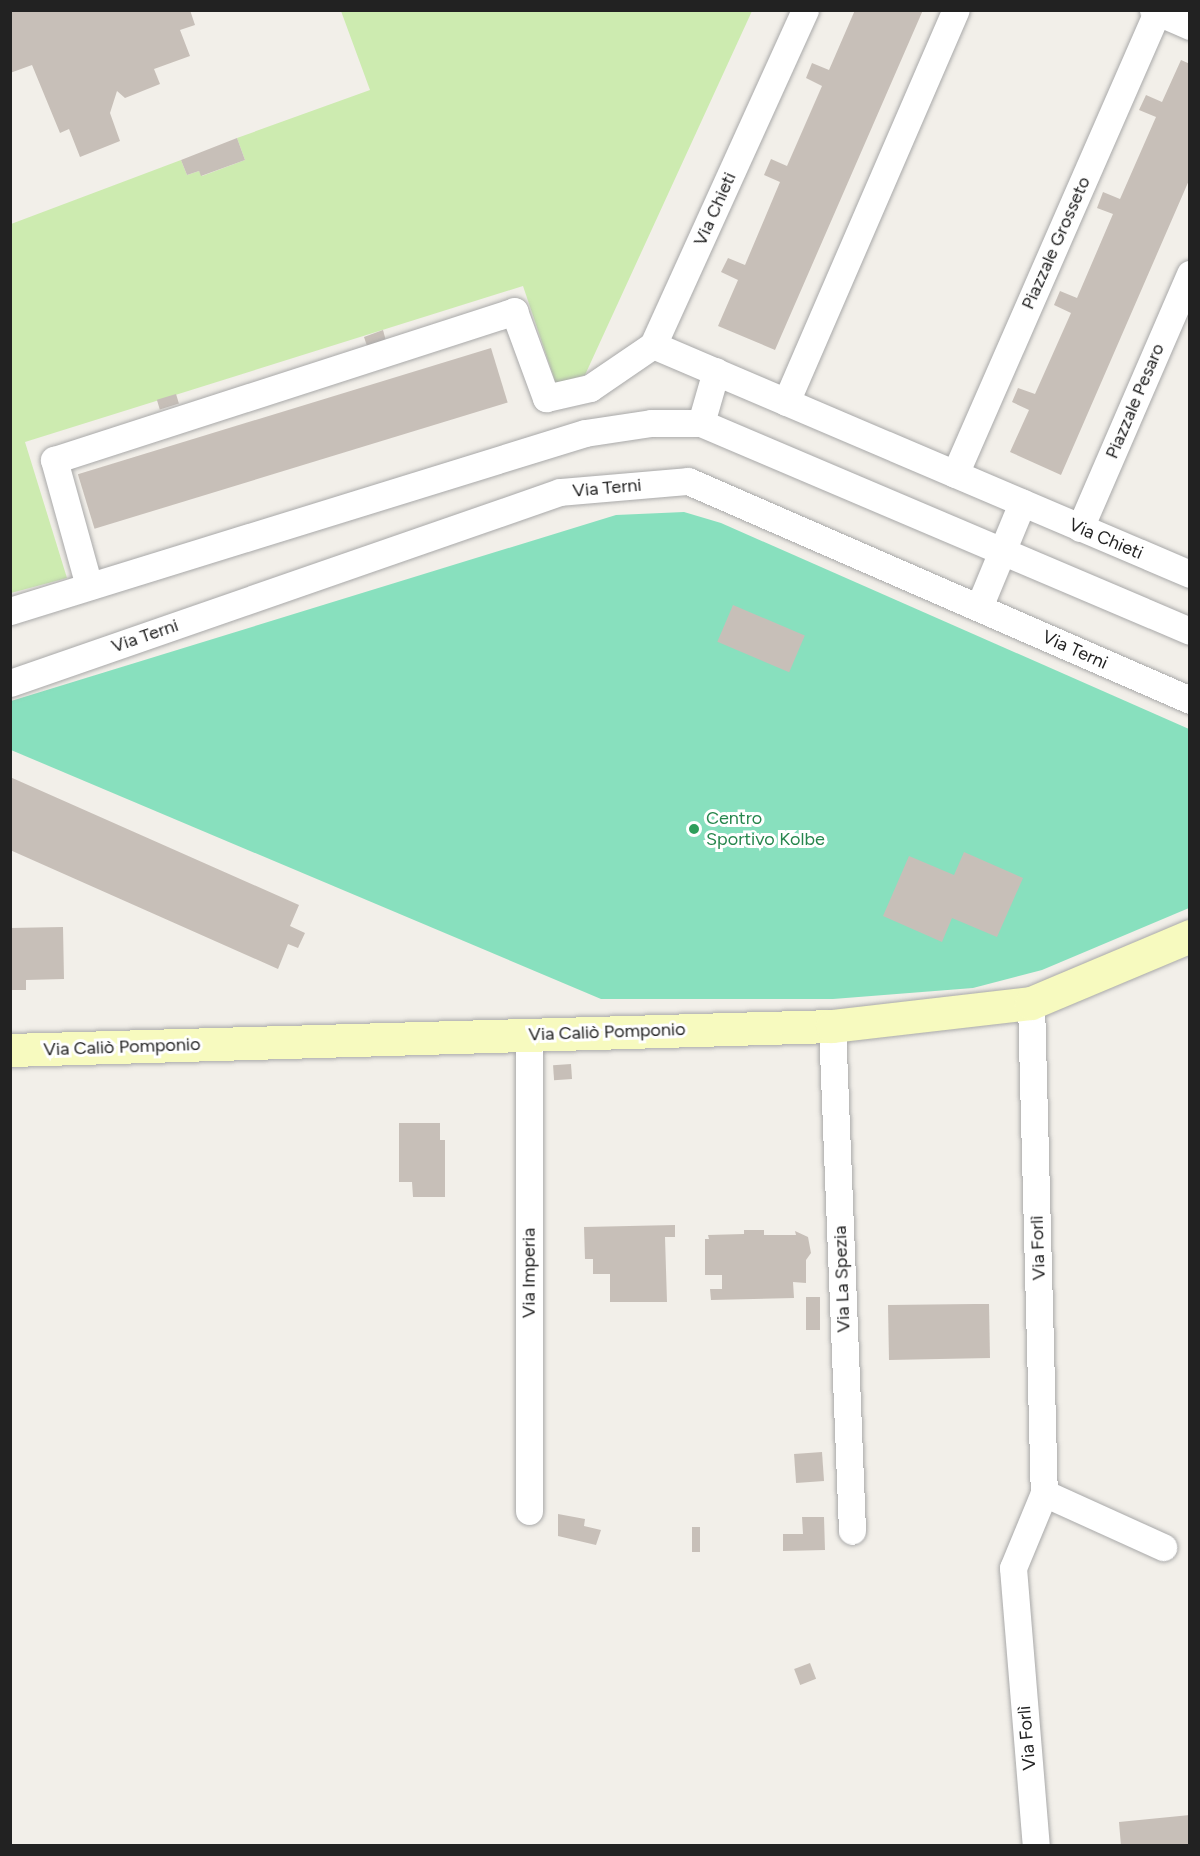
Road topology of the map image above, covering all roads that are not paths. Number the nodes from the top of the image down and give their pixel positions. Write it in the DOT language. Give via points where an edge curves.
graph roads {
  1 [pos="805,10"];
  2 [pos="956,10"];
  3 [pos="1155,11"];
  4 [pos="1190,26"];
  5 [pos="1190,274"];
  6 [pos="653,345"];
  7 [pos="716,371"];
  8 [pos="786,402"];
  9 [pos="701,423"];
  10 [pos="955,474"];
  11 [pos="1022,502"];
  12 [pos="1080,528"];
  13 [pos="1003,551"];
  14 [pos="1190,574"];
  15 [pos="89,586"];
  16 [pos="979,607"];
  17 [pos="10,611"];
  18 [pos="1190,631"];
  19 [pos="10,683"];
  20 [pos="1190,700"];
  21 [pos="1190,936"];
  22 [pos="1030,1003"];
  23 [pos="832,1026"];
  24 [pos="529,1035"];
  25 [pos="10,1050"];
  26 [pos="1044,1493"];
  27 [pos="529,1511"];
  28 [pos="852,1531"];
  29 [pos="1162,1546"];
  30 [pos="1036,1845"];
  1 -- 6 [label="street, Via Chieti"];
  2 -- 8 [label="street"];
  3 -- 4 [label="street"];
  3 -- 10 [label="street, Piazzale Grosseto"];
  5 -- 12 [label="street, Piazzale Pesaro"];
  6 -- 7 [label="street, Via Chieti"];
  6 -- 15 [label="street" via="590,388 546,398 514,311 54,460"];
  7 -- 8 [label="street, Via Chieti"];
  7 -- 9 [label="street"];
  8 -- 10 [label="street, Via Chieti"];
  9 -- 13 [label="street"];
  9 -- 15 [label="street" via="651,423 585,433"];
  10 -- 11 [label="street, Via Chieti"];
  11 -- 12 [label="street, Via Chieti"];
  11 -- 13 [label="street"];
  12 -- 14 [label="street, Via Chieti"];
  13 -- 16 [label="street"];
  13 -- 18 [label="street"];
  15 -- 17 [label="street"];
  16 -- 19 [label="street, Via Terni" via="688,481 560,492"];
  16 -- 20 [label="street, Via Terni"];
  21 -- 22 [label="street, Via Caliò Pomponio"];
  22 -- 23 [label="street, Via Caliò Pomponio"];
  22 -- 26 [label="street, Via Forlì"];
  23 -- 24 [label="street, Via Caliò Pomponio"];
  23 -- 28 [label="street, Via La Spezia"];
  24 -- 25 [label="street, Via Caliò Pomponio"];
  24 -- 27 [label="street, Via Imperia"];
  26 -- 29 [label="street"];
  26 -- 30 [label="street, Via Forlì" via="1013,1568"];
}
